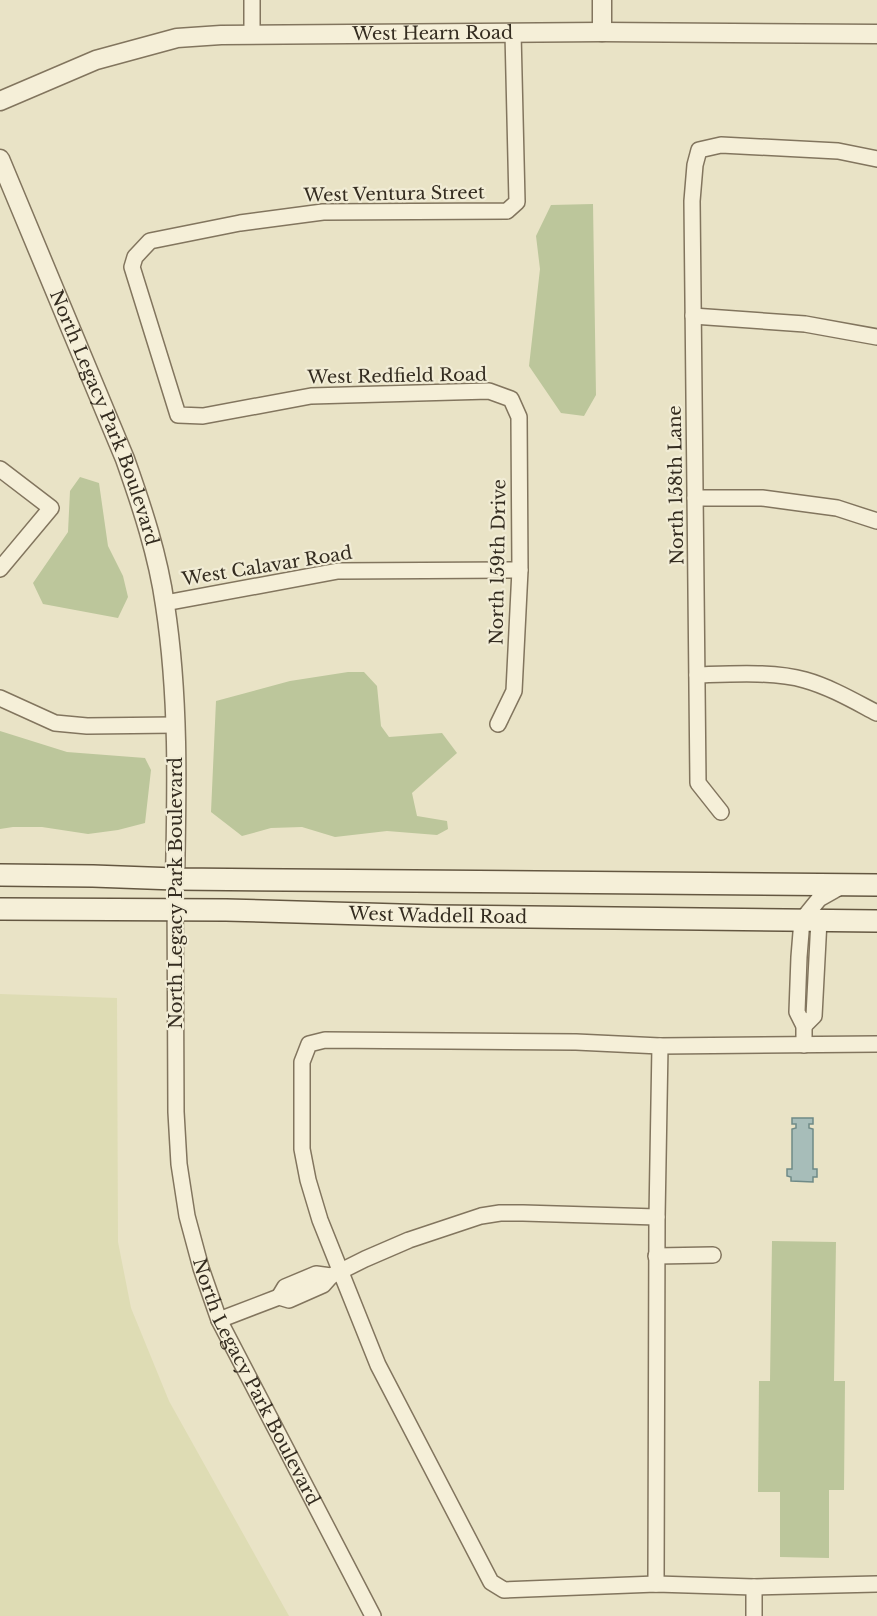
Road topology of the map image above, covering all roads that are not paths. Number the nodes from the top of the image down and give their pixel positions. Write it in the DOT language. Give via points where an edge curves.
graph roads {
  1 [pos="252,0"];
  2 [pos="602,0"];
  3 [pos="602,32"];
  4 [pos="513,33"];
  5 [pos="252,34"];
  6 [pos="877,34"];
  7 [pos="0,101"];
  8 [pos="0,159"];
  9 [pos="877,159"];
  10 [pos="693,316"];
  11 [pos="877,337"];
  12 [pos="511,399"];
  13 [pos="178,415"];
  14 [pos="0,469"];
  15 [pos="695,498"];
  16 [pos="877,521"];
  17 [pos="0,569"];
  18 [pos="520,570"];
  19 [pos="165,603"];
  20 [pos="698,675"];
  21 [pos="0,698"];
  22 [pos="877,713"];
  23 [pos="498,724"];
  24 [pos="176,725"];
  25 [pos="721,812"];
  26 [pos="0,875"];
  27 [pos="175,879"];
  28 [pos="844,885"];
  29 [pos="877,885"];
  30 [pos="0,909"];
  31 [pos="175,911"];
  32 [pos="811,920"];
  33 [pos="877,921"];
  34 [pos="877,1044"];
  35 [pos="804,1045"];
  36 [pos="660,1046"];
  37 [pos="657,1217"];
  38 [pos="713,1255"];
  39 [pos="657,1256"];
  40 [pos="336,1274"];
  41 [pos="219,1320"];
  42 [pos="656,1584"];
  43 [pos="877,1584"];
  44 [pos="754,1587"];
  45 [pos="373,1616"];
  46 [pos="754,1616"];
  1 -- 5 [label="street"];
  2 -- 3 [label="street"];
  3 -- 4 [label="street, West Hearn Road"];
  3 -- 6 [label="street, West Hearn Road"];
  4 -- 5 [label="street, West Hearn Road"];
  4 -- 13 [label="street, West Ventura Street" via="517,202 507,211 323,212 150,241 135,257 132,267"];
  5 -- 7 [label="street, West Hearn Road" via="165,41 96,60"];
  8 -- 19 [label="street, North Legacy Park Boulevard" via="125,459 142,505"];
  9 -- 10 [label="street, North 158th Lane" via="838,151 721,145 699,150 692,201"];
  10 -- 11 [label="street" via="806,324"];
  10 -- 15 [label="street, North 158th Lane"];
  12 -- 13 [label="street, West Redfield Road" via="489,391 311,396 203,416"];
  12 -- 18 [label="street, North 159th Drive" via="519,417"];
  14 -- 17 [label="street" via="51,508"];
  15 -- 16 [label="street" via="762,498 837,508"];
  15 -- 20 [label="street, North 158th Lane"];
  18 -- 19 [label="street, West Calavar Road" via="338,571"];
  18 -- 23 [label="street, North 159th Drive" via="514,691"];
  19 -- 24 [label="street, North Legacy Park Boulevard"];
  20 -- 22 [label="street" via="753,673 803,679"];
  20 -- 25 [label="street, North 158th Lane" via="699,783"];
  21 -- 24 [label="street" via="55,723"];
  24 -- 27 [label="street, North Legacy Park Boulevard"];
  26 -- 27 [label="main road, West Waddell Road"];
  27 -- 28 [label="main road, West Waddell Road"];
  27 -- 31 [label="street, North Legacy Park Boulevard"];
  28 -- 29 [label="main road, West Waddell Road"];
  28 -- 32 [label="street" via="819,899"];
  30 -- 31 [label="main road, West Waddell Road"];
  31 -- 32 [label="main road, West Waddell Road"];
  31 -- 41 [label="street, North Legacy Park Boulevard" via="179,1164 187,1216"];
  32 -- 33 [label="main road, West Waddell Road"];
  32 -- 35 [label="street" via="799,957 797,1012 804,1026"];
  34 -- 35 [label="street"];
  35 -- 36 [label="street"];
  36 -- 37 [label="street"];
  36 -- 40 [label="street" via="396,1040 325,1040 309,1044 302,1062 302,1149"];
  37 -- 39 [label="street"];
  37 -- 40 [label="street" via="523,1213 481,1216 409,1240"];
  38 -- 39 [label="street"];
  39 -- 42 [label="street"];
  40 -- 41 [label="street" via="316,1275 306,1285 285,1287 279,1297"];
  40 -- 42 [label="street" via="383,1375 491,1582 504,1590"];
  41 -- 45 [label="street, North Legacy Park Boulevard"];
  42 -- 44 [label="street"];
  43 -- 44 [label="street"];
  44 -- 46 [label="street"];
}
